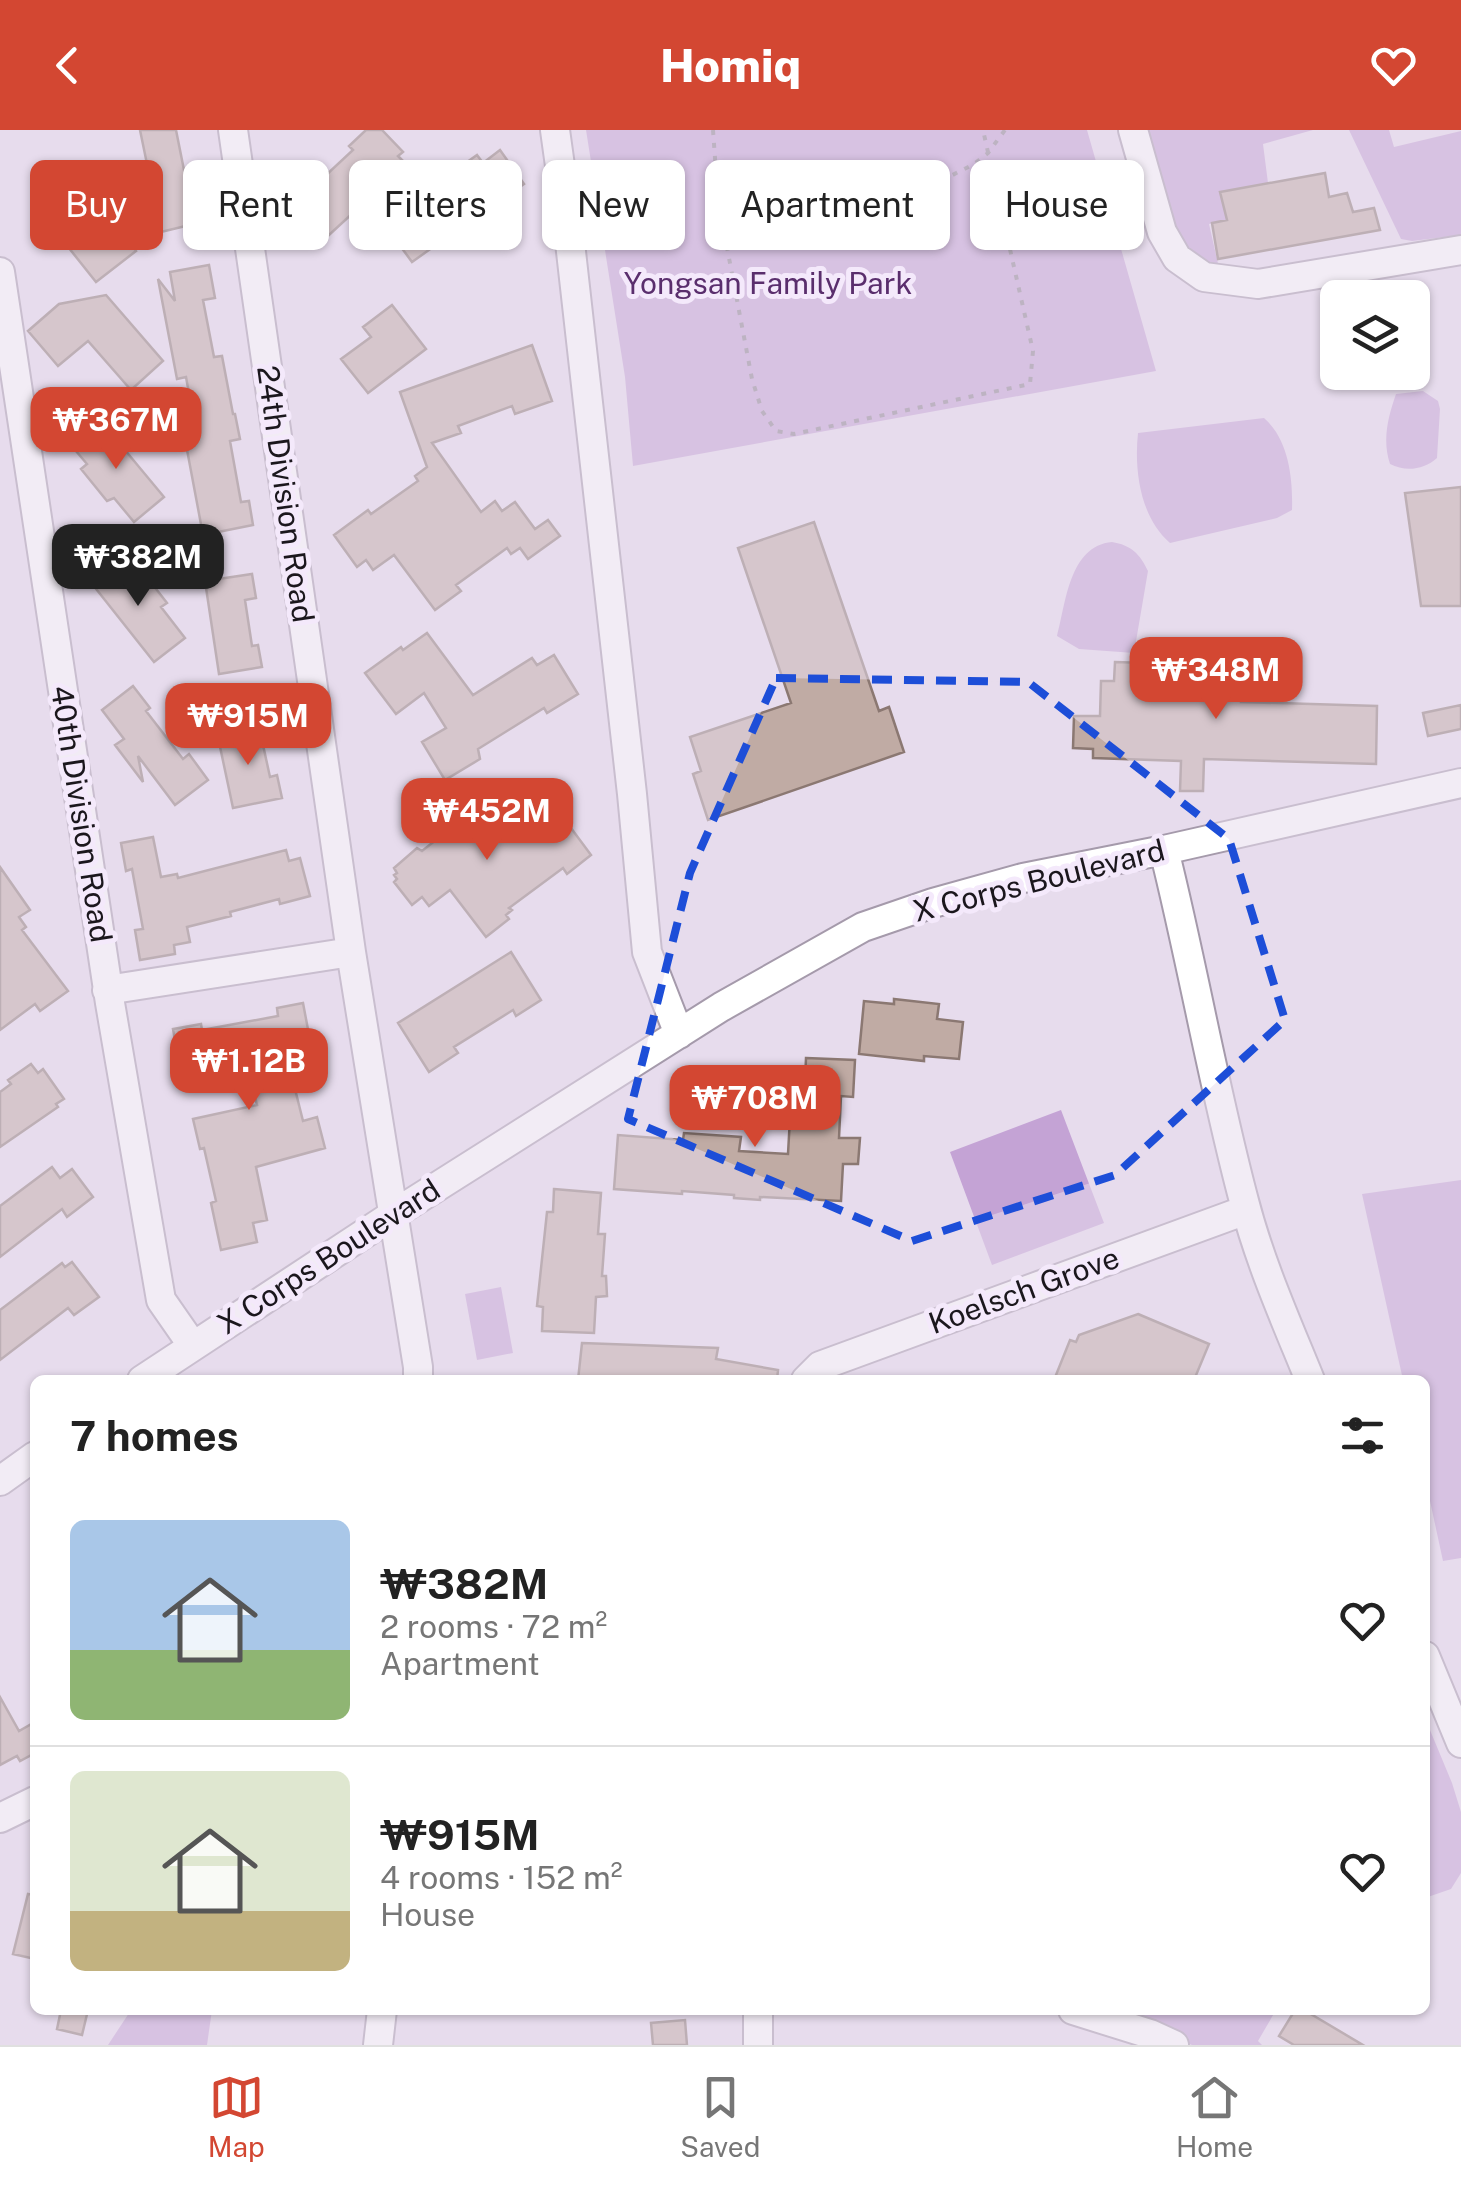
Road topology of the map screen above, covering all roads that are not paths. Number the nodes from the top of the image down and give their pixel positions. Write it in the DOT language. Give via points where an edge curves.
graph roads {
  1 [pos="234,130"];
  2 [pos="555,130"];
  3 [pos="1134,130"];
  4 [pos="1461,250"];
  5 [pos="0,272"];
  6 [pos="1461,783"];
  7 [pos="1164,850"];
  8 [pos="350,952"];
  9 [pos="108,990"];
  10 [pos="679,1034"];
  11 [pos="1246,1210"];
  12 [pos="394,1214"];
  13 [pos="193,1346"];
  14 [pos="150,1375"];
  15 [pos="418,1375"];
  16 [pos="811,1375"];
  17 [pos="1308,1375"];
  18 [pos="30,1459"];
  19 [pos="0,1480"];
  20 [pos="1430,1668"];
  21 [pos="1461,1744"];
  22 [pos="30,1803"];
  23 [pos="0,1818"];
  24 [pos="381,2015"];
  25 [pos="758,2015"];
  26 [pos="1089,2015"];
  27 [pos="378,2045"];
  28 [pos="758,2045"];
  29 [pos="1174,2045"];
  1 -- 8 [label="street, 24th Division Road"];
  2 -- 10 [label="street" via="647,952"];
  3 -- 4 [label="street" via="1162,232 1177,258 1204,277 1258,284"];
  5 -- 9 [label="street, 40th Division Road"];
  6 -- 7 [label="street, X Corps Boulevard"];
  7 -- 10 [label="street, X Corps Boulevard" via="1023,878 864,927"];
  7 -- 11 [label="street"];
  8 -- 9 [label="street"];
  8 -- 12 [label="street, 24th Division Road"];
  9 -- 13 [label="street, 40th Division Road" via="161,1300"];
  10 -- 12 [label="street, X Corps Boulevard"];
  11 -- 16 [label="street, Koelsch Grove" via="820,1366"];
  11 -- 17 [label="street"];
  12 -- 13 [label="street, X Corps Boulevard"];
  12 -- 15 [label="street, 24th Division Road"];
  13 -- 14 [label="street, X Corps Boulevard"];
  18 -- 19 [label="street"];
  20 -- 21 [label="street"];
  22 -- 23 [label="street"];
  24 -- 27 [label="street"];
  25 -- 28 [label="street"];
  26 -- 29 [label="street"];
}
